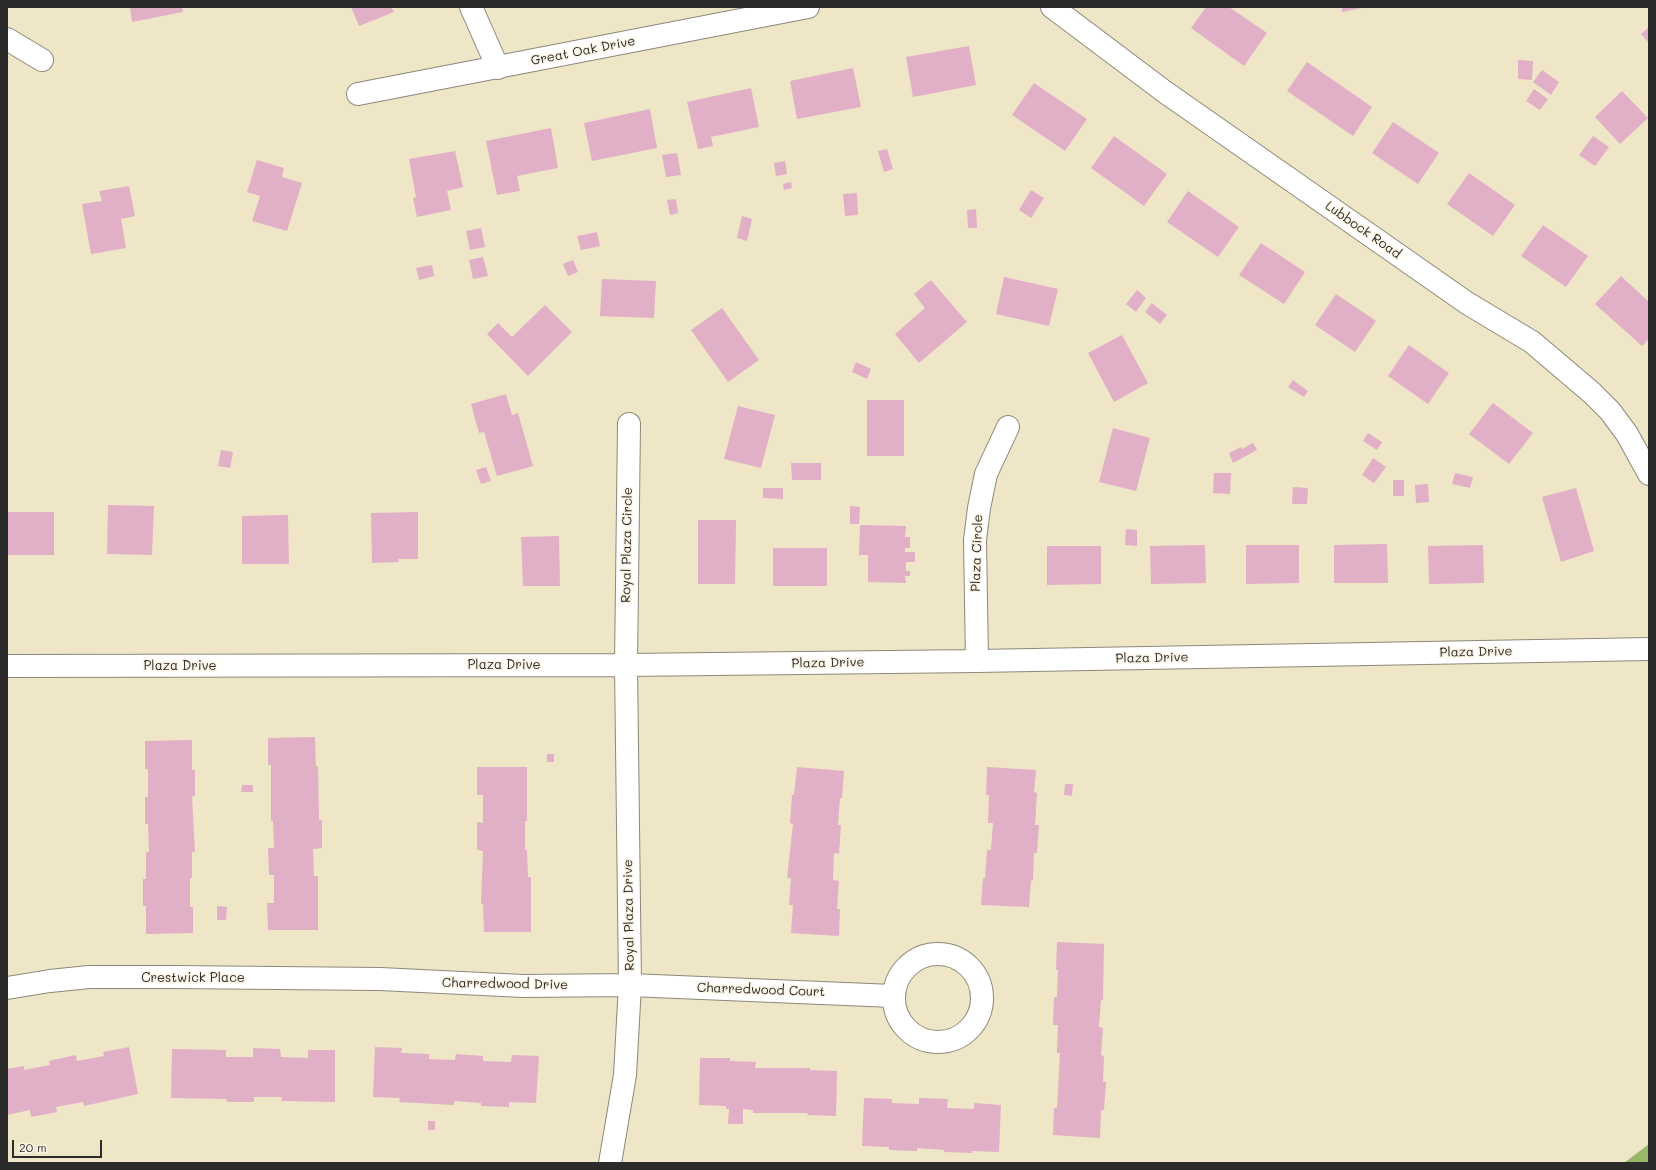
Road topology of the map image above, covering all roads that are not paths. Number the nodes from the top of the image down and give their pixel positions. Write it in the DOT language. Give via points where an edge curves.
graph roads {
  1 [pos="471,7"];
  2 [pos="808,7"];
  3 [pos="1052,7"];
  4 [pos="7,39"];
  5 [pos="42,60"];
  6 [pos="498,68"];
  7 [pos="358,94"];
  8 [pos="629,424"];
  9 [pos="1008,427"];
  10 [pos="1649,474"];
  11 [pos="1649,649"];
  12 [pos="977,661"];
  13 [pos="626,665"];
  14 [pos="7,666"];
  15 [pos="380,979"];
  16 [pos="630,984"];
  17 [pos="7,988"];
  18 [pos="893,996"];
  19 [pos="610,1163"];
  1 -- 6 [label="street"];
  2 -- 6 [label="street, Great Oak Drive"];
  3 -- 10 [label="street, Lubbock Road" via="1165,92 1454,294 1532,342 1610,411 1627,434"];
  4 -- 5 [label="street"];
  6 -- 7 [label="street, Great Oak Drive"];
  8 -- 13 [label="street, Royal Plaza Circle"];
  9 -- 12 [label="street, Plaza Circle" via="986,474 979,508 975,540"];
  11 -- 12 [label="street, Plaza Drive"];
  12 -- 13 [label="street, Plaza Drive"];
  13 -- 14 [label="street, Plaza Drive"];
  13 -- 16 [label="street, Royal Plaza Drive"];
  15 -- 16 [label="street, Charredwood Drive" via="523,986"];
  15 -- 17 [label="street, Crestwick Place" via="89,977"];
  16 -- 18 [label="street, Charredwood Court"];
  16 -- 19 [label="street, Royal Plaza Drive" via="625,1075"];
  18 -- 18 [label="street" via="897,1017 908,1032 923,1040 942,1043 956,1039 973,1026 982,1006 982,992 977,978 961,960 936,953 921,956 903,970"];
}
